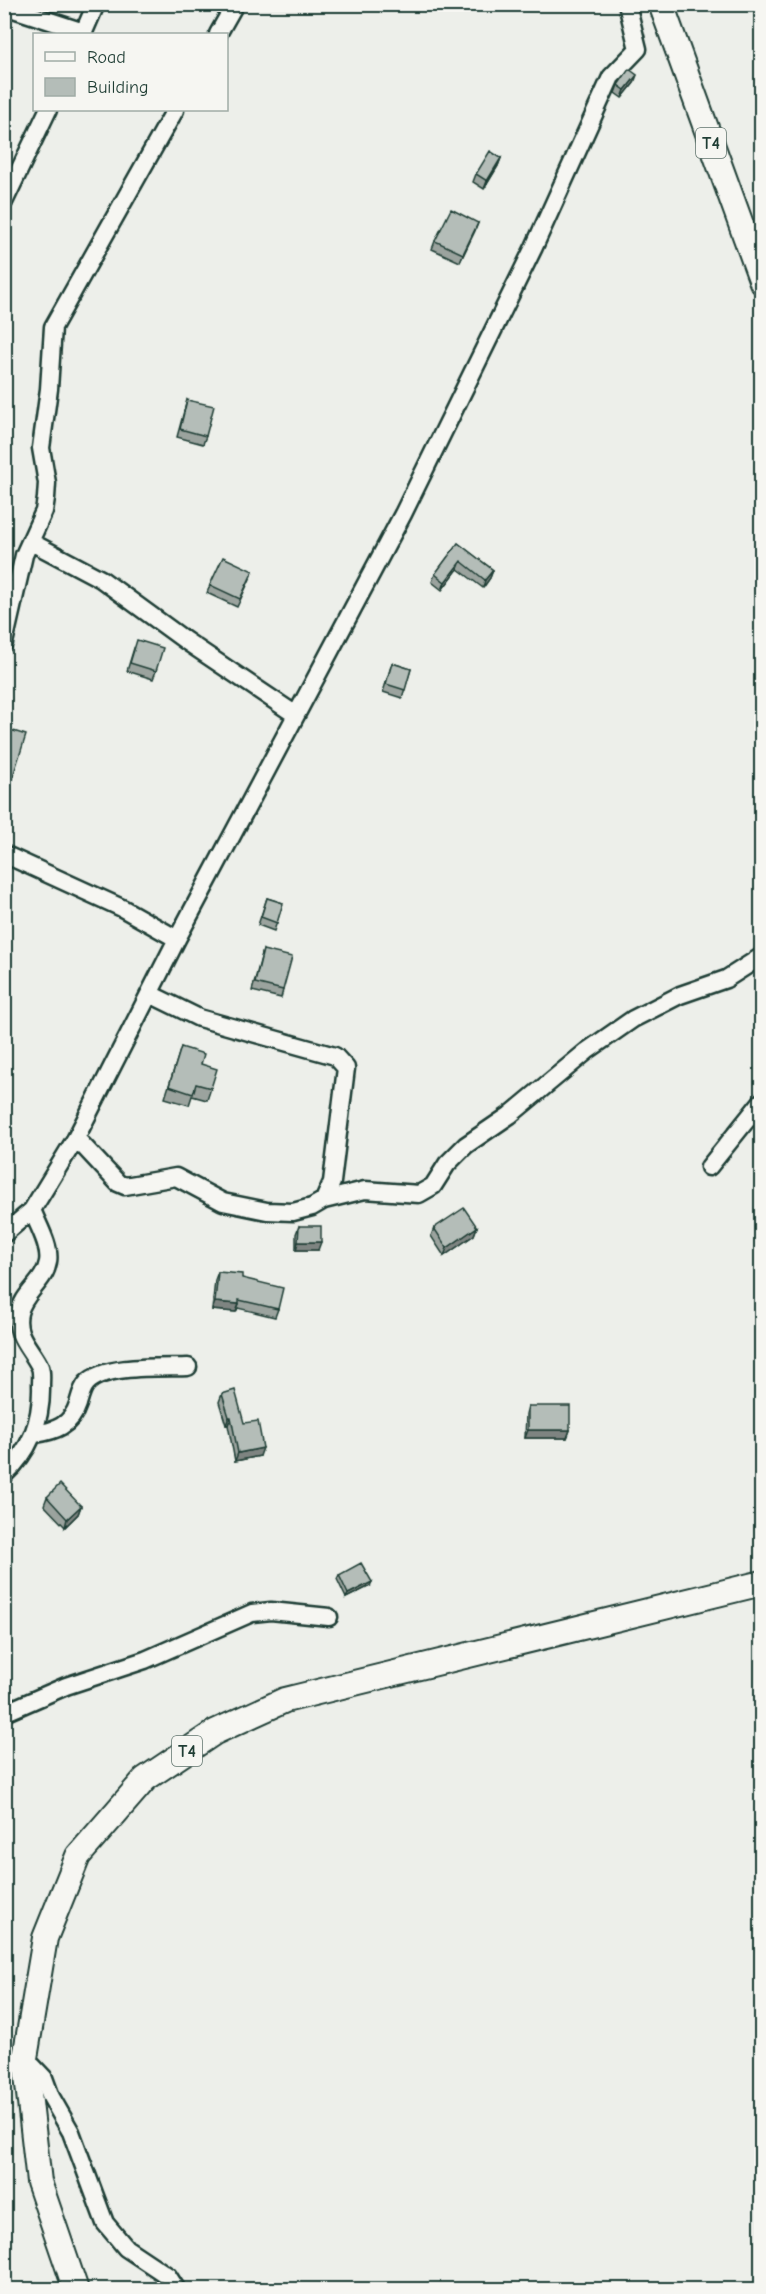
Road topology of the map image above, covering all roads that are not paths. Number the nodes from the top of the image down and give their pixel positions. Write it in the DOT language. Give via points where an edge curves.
graph roads {
  1 [pos="96,4"];
  2 [pos="235,4"];
  3 [pos="627,4"];
  4 [pos="662,4"];
  5 [pos="4,6"];
  6 [pos="83,33"];
  7 [pos="219,33"];
  8 [pos="48,111"];
  9 [pos="174,111"];
  10 [pos="4,202"];
  11 [pos="762,282"];
  12 [pos="31,542"];
  13 [pos="4,643"];
  14 [pos="296,715"];
  15 [pos="4,854"];
  16 [pos="177,939"];
  17 [pos="762,956"];
  18 [pos="150,994"];
  19 [pos="762,1101"];
  20 [pos="76,1138"];
  21 [pos="709,1167"];
  22 [pos="324,1200"];
  23 [pos="32,1210"];
  24 [pos="4,1234"];
  25 [pos="188,1367"];
  26 [pos="35,1434"];
  27 [pos="4,1475"];
  28 [pos="762,1583"];
  29 [pos="329,1617"];
  30 [pos="4,1713"];
  31 [pos="25,2058"];
  32 [pos="76,2289"];
  33 [pos="177,2289"];
  1 -- 6 [label="street"];
  2 -- 7 [label="street"];
  3 -- 14 [label="street" via="638,50 611,76 534,247 414,493"];
  4 -- 11 [label="highway, T4"];
  5 -- 6 [label="street"];
  8 -- 10 [label="street"];
  9 -- 12 [label="street" via="53,327 50,390 41,448 46,498"];
  12 -- 13 [label="street" via="24,555"];
  12 -- 14 [label="street" via="101,579"];
  14 -- 16 [label="street"];
  15 -- 16 [label="street" via="122,908"];
  16 -- 18 [label="street"];
  17 -- 22 [label="street" via="726,979 680,995 633,1019 465,1145 433,1186 419,1194 365,1190"];
  18 -- 20 [label="street"];
  18 -- 22 [label="street" via="199,1018 336,1056 346,1068 345,1093 332,1182"];
  19 -- 21 [label="street"];
  20 -- 22 [label="street" via="118,1184 125,1186 176,1177 223,1202 267,1211 293,1212"];
  20 -- 23 [label="street"];
  23 -- 24 [label="street"];
  23 -- 26 [label="street" via="49,1261 19,1312 21,1339 41,1369 42,1404"];
  25 -- 26 [label="street" via="130,1369 99,1376 87,1383 76,1410 62,1427"];
  26 -- 27 [label="street" via="19,1461"];
  28 -- 31 [label="highway, T4" via="285,1700 215,1732 145,1779 78,1856 45,1938"];
  29 -- 30 [label="street" via="252,1612 145,1660 66,1686"];
  31 -- 32 [label="highway, T4" via="39,2182"];
  31 -- 33 [label="street" via="44,2078 71,2132 105,2223 126,2248 168,2276"];
}
